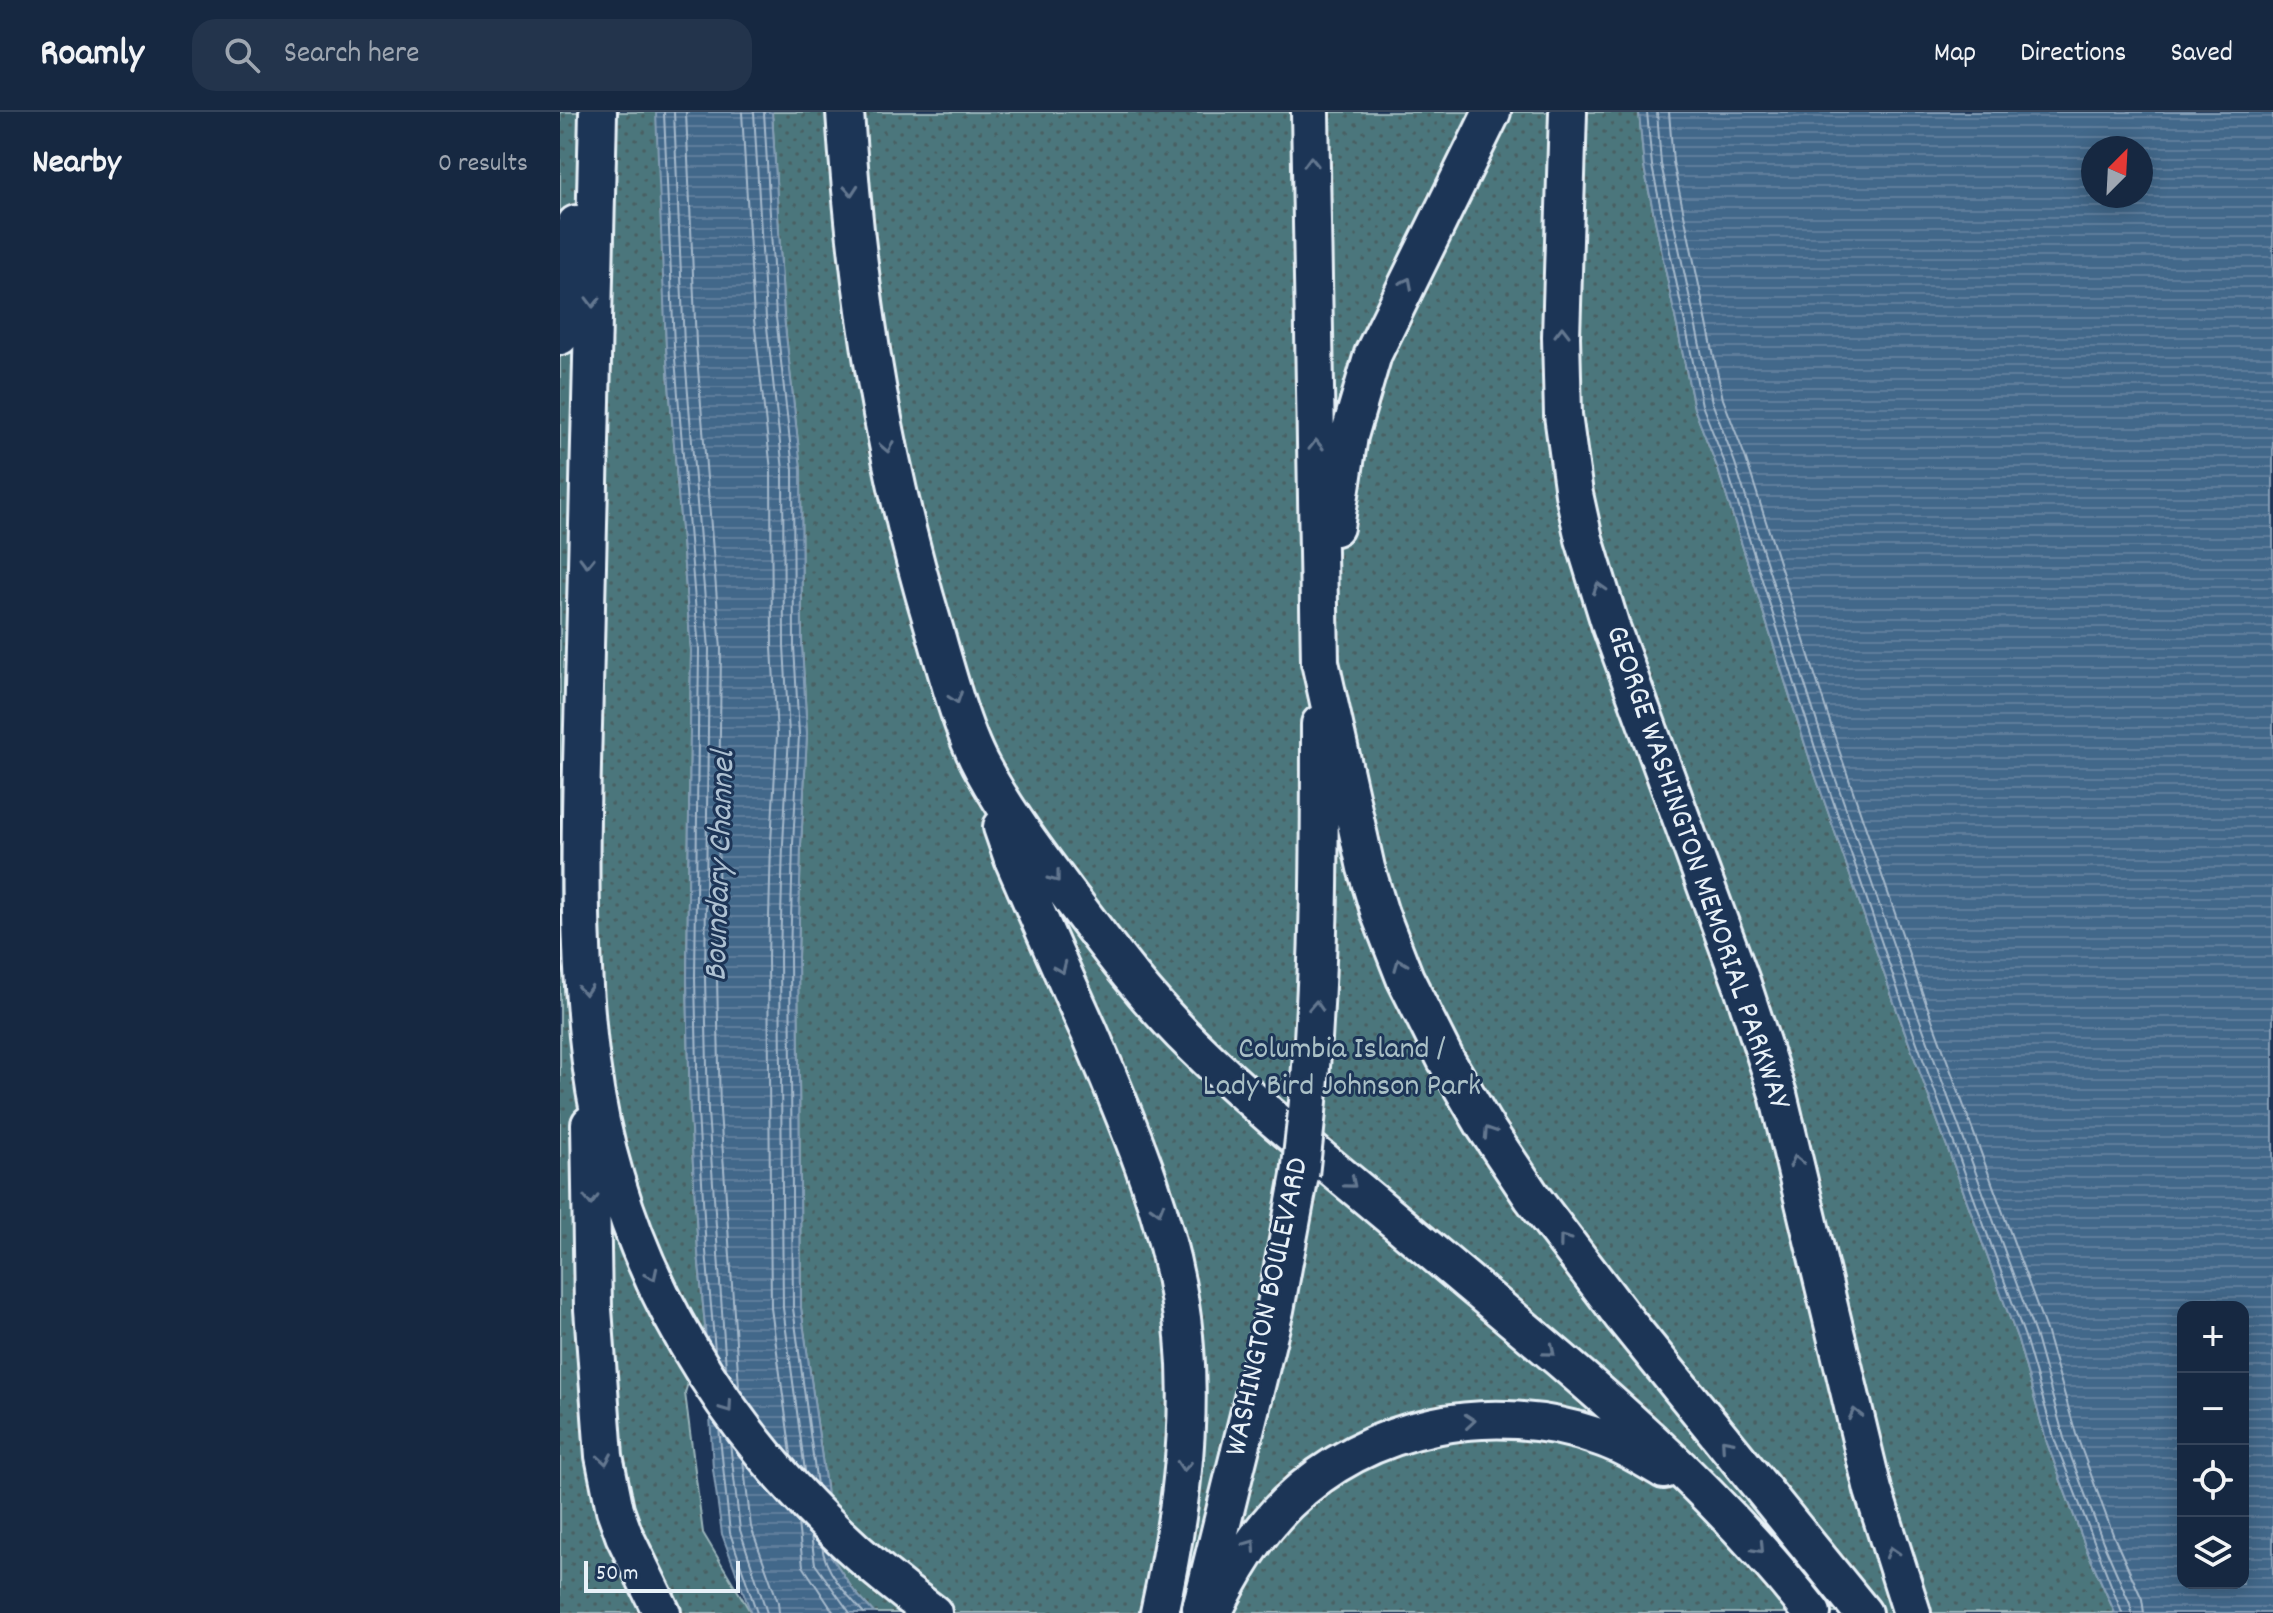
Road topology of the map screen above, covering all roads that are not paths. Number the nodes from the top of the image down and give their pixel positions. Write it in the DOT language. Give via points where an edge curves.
graph roads {
  1 [pos="597,112"];
  2 [pos="845,112"];
  3 [pos="1310,112"];
  4 [pos="1492,112"];
  5 [pos="1568,112"];
  6 [pos="560,336"];
  7 [pos="1319,607"];
  8 [pos="1320,662"];
  9 [pos="981,765"];
  10 [pos="592,1066"];
  11 [pos="1718,1503"];
  12 [pos="662,1613"];
  13 [pos="933,1613"];
  14 [pos="1159,1613"];
  15 [pos="1200,1613"];
  16 [pos="1213,1613"];
  17 [pos="1812,1613"];
  18 [pos="1863,1613"];
  19 [pos="1912,1613"];
  1 -- 6 [label="highway"];
  1 -- 10 [label="highway, one-way" via="581,829 583,961"];
  2 -- 9 [label="highway, one-way" via="862,290 888,454 911,552"];
  7 -- 3 [label="highway, one-way"];
  7 -- 4 [label="highway, one-way" via="1349,436 1367,370"];
  19 -- 5 [label="highway, GEORGE WASHINGTON MEMORIAL PARKWAY, one-way" via="1873,1490 1778,1094 1584,539 1562,389"];
  7 -- 8 [label="highway"];
  15 -- 8 [label="highway, WASHINGTON BOULEVARD, one-way, bridge" via="1275,1310 1300,1175 1320,927"];
  18 -- 8 [label="highway, one-way" via="1590,1275 1516,1173 1446,1060 1405,978 1373,891"];
  9 -- 11 [label="highway, one-way" via="1034,850 1128,974 1188,1041 1615,1407"];
  9 -- 14 [label="highway, WASHINGTON BOULEVARD, one-way" via="1013,859 1138,1151 1173,1265 1184,1336 1187,1410 1177,1520"];
  10 -- 12 [label="highway, one-way" via="593,1309 604,1456 624,1535"];
  10 -- 13 [label="highway, one-way" via="610,1150 645,1261 724,1405 772,1468 831,1529"];
  16 -- 11 [label="highway, one-way" via="1251,1545 1288,1502 1348,1458 1423,1427 1478,1419 1578,1430 1621,1446"];
  11 -- 17 [label="highway, one-way"];
}
